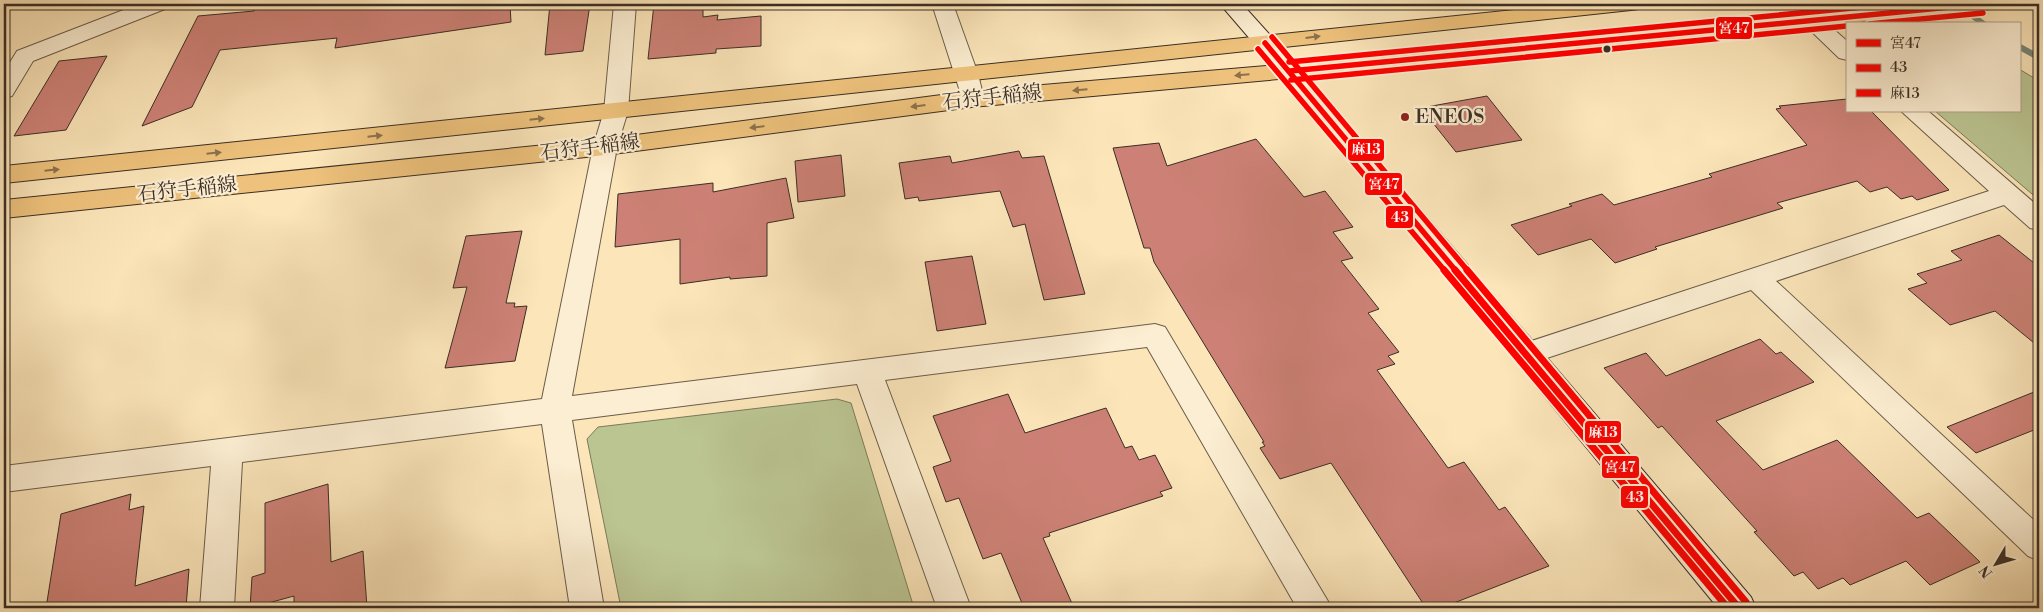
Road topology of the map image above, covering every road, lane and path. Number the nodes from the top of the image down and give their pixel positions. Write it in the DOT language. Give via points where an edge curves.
graph roads {
  1 [pos="157,4"];
  2 [pos="625,4"];
  3 [pos="942,4"];
  4 [pos="1231,4"];
  5 [pos="1631,4"];
  6 [pos="1793,4"];
  7 [pos="1982,4"];
  8 [pos="1809,20"];
  9 [pos="1265,43"];
  10 [pos="1846,52"];
  11 [pos="1290,71"];
  12 [pos="967,74"];
  13 [pos="4,90"];
  14 [pos="972,99"];
  15 [pos="616,111"];
  16 [pos="1914,112"];
  17 [pos="605,147"];
  18 [pos="4,175"];
  19 [pos="2009,194"];
  20 [pos="4,209"];
  21 [pos="2039,221"];
  22 [pos="1756,278"];
  23 [pos="1526,354"];
  24 [pos="867,371"];
  25 [pos="554,410"];
  26 [pos="227,451"];
  27 [pos="4,479"];
  28 [pos="2039,546"];
  29 [pos="217,608"];
  30 [pos="587,608"];
  31 [pos="954,608"];
  32 [pos="1315,608"];
  33 [pos="1739,608"];
  1 -- 13 [label="street" via="25,56"];
  2 -- 15 [label="street"];
  3 -- 12 [label="street"];
  4 -- 9 [label="street"];
  9 -- 5 [label="main road, 石狩手稲線, one-way"];
  6 -- 8 [label="street"];
  7 -- 8 [label="main road, 石狩手稲線"];
  8 -- 10 [label="street"];
  8 -- 11 [label="main road, 石狩手稲線"];
  9 -- 11 [label="street"];
  9 -- 12 [label="main road, 石狩手稲線"];
  11 -- 14 [label="main road, 石狩手稲線, one-way"];
  11 -- 23 [label="street"];
  12 -- 14 [label="street"];
  12 -- 15 [label="main road, 石狩手稲線"];
  14 -- 17 [label="main road, 石狩手稲線, one-way"];
  15 -- 17 [label="street"];
  18 -- 15 [label="main road, 石狩手稲線, one-way"];
  16 -- 19 [label="street"];
  17 -- 20 [label="main road, 石狩手稲線"];
  17 -- 25 [label="street"];
  19 -- 21 [label="street"];
  19 -- 22 [label="street"];
  22 -- 23 [label="street"];
  22 -- 28 [label="street"];
  23 -- 33 [label="street"];
  24 -- 25 [label="street"];
  24 -- 31 [label="street"];
  24 -- 32 [label="street" via="1155,335"];
  25 -- 26 [label="street"];
  25 -- 30 [label="street"];
  26 -- 27 [label="street"];
  26 -- 29 [label="street"];
}
